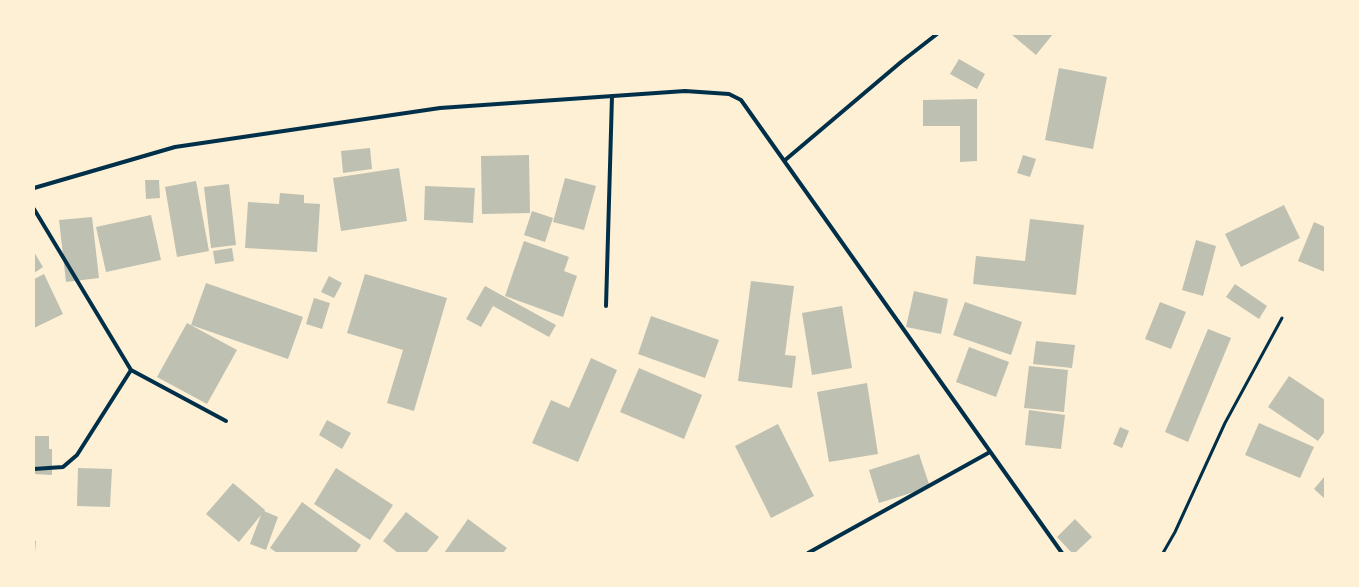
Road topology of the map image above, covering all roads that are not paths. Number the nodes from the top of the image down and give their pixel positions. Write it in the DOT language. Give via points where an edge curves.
graph roads {
  1 [pos="937,34"];
  2 [pos="612,96"];
  3 [pos="784,161"];
  4 [pos="34,188"];
  5 [pos="34,209"];
  6 [pos="606,306"];
  7 [pos="1282,318"];
  8 [pos="130,370"];
  9 [pos="226,421"];
  10 [pos="990,452"];
  11 [pos="34,469"];
  12 [pos="808,553"];
  13 [pos="1062,553"];
  14 [pos="1163,553"];
  1 -- 3 [label="street"];
  2 -- 3 [label="street" via="685,91 729,94 741,100"];
  2 -- 4 [label="street" via="440,108 175,147"];
  2 -- 6 [label="street"];
  3 -- 10 [label="street"];
  5 -- 8 [label="street"];
  7 -- 14 [label="lane" via="1226,423"];
  8 -- 9 [label="street"];
  8 -- 11 [label="street" via="77,455 63,467"];
  10 -- 12 [label="street"];
  10 -- 13 [label="street"];
}
